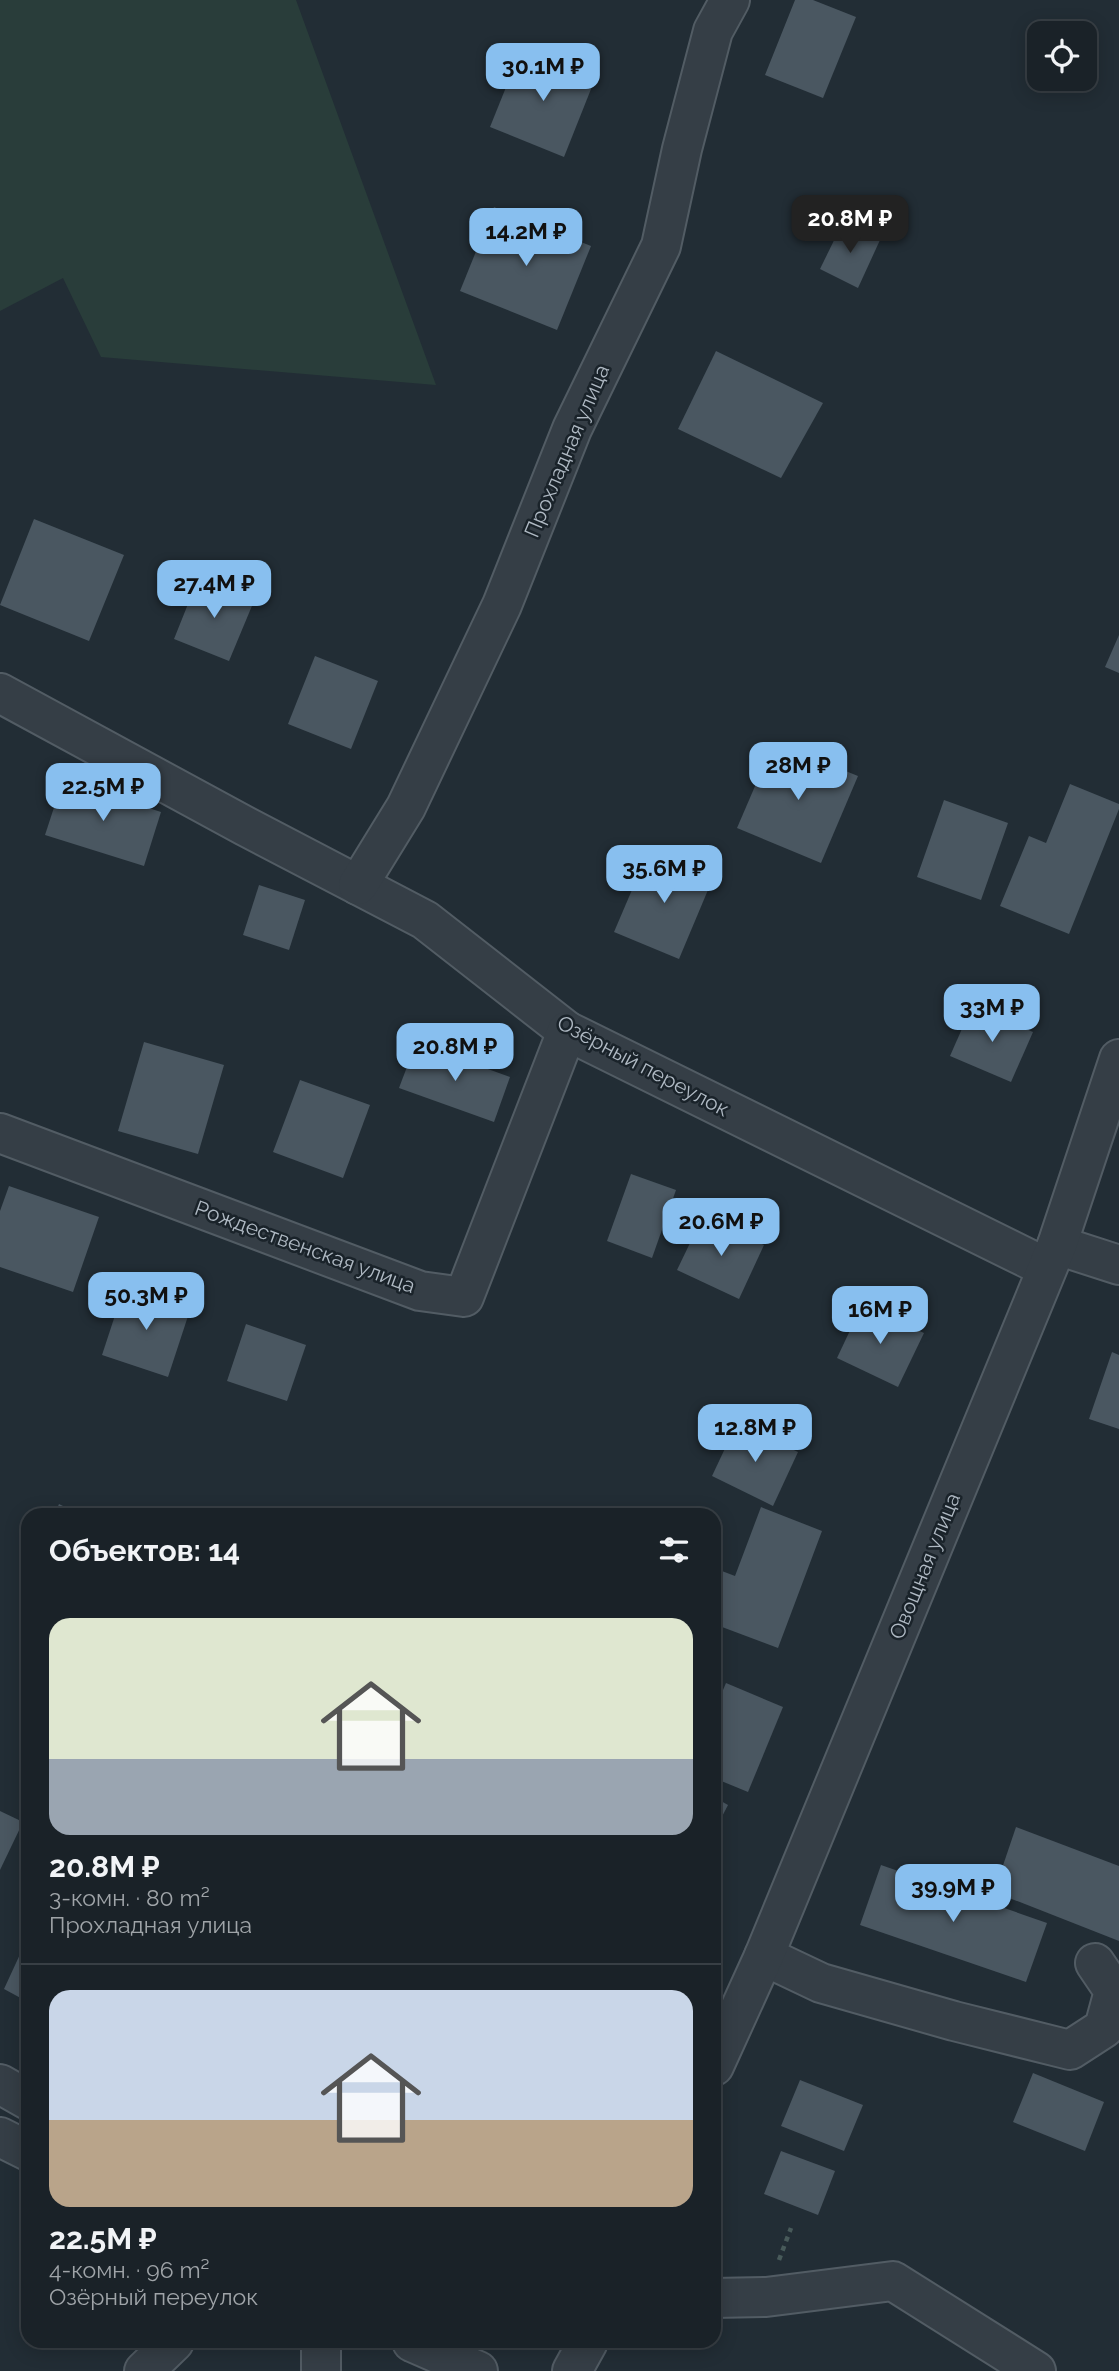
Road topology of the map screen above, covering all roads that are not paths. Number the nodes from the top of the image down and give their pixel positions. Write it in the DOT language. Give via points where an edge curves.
graph roads {
  1 [pos="730,0"];
  2 [pos="0,693"];
  3 [pos="358,885"];
  4 [pos="567,1031"];
  5 [pos="1119,1059"];
  6 [pos="0,1133"];
  7 [pos="1052,1256"];
  8 [pos="1119,1265"];
  9 [pos="764,1956"];
  10 [pos="1095,1963"];
  11 [pos="721,2051"];
  12 [pos="0,2084"];
  13 [pos="21,2096"];
  14 [pos="0,2137"];
  15 [pos="21,2148"];
  16 [pos="721,2298"];
  17 [pos="168,2348"];
  18 [pos="321,2348"];
  19 [pos="426,2348"];
  20 [pos="585,2348"];
  21 [pos="144,2371"];
  22 [pos="321,2371"];
  23 [pos="478,2371"];
  24 [pos="572,2371"];
  25 [pos="1036,2371"];
  1 -- 3 [label="street, Прохладная улица" via="713,32 661,246 572,429 502,605 412,795"];
  2 -- 3 [label="street, Озёрный переулок"];
  3 -- 4 [label="street, Озёрный переулок" via="425,920"];
  4 -- 6 [label="street, Рождественская улица" via="464,1297 420,1291"];
  4 -- 7 [label="street, Озёрный переулок"];
  5 -- 7 [label="street, Овощная улица"];
  7 -- 8 [label="street, Озёрный переулок"];
  7 -- 9 [label="street, Овощная улица"];
  9 -- 10 [label="street" via="821,1983 1070,2050 1104,2028 1114,1991"];
  9 -- 11 [label="street, Овощная улица"];
  12 -- 13 [label="street"];
  14 -- 15 [label="street"];
  16 -- 25 [label="street" via="766,2297 892,2281"];
  17 -- 21 [label="street"];
  18 -- 22 [label="street"];
  19 -- 23 [label="street"];
  20 -- 24 [label="street"];
}
